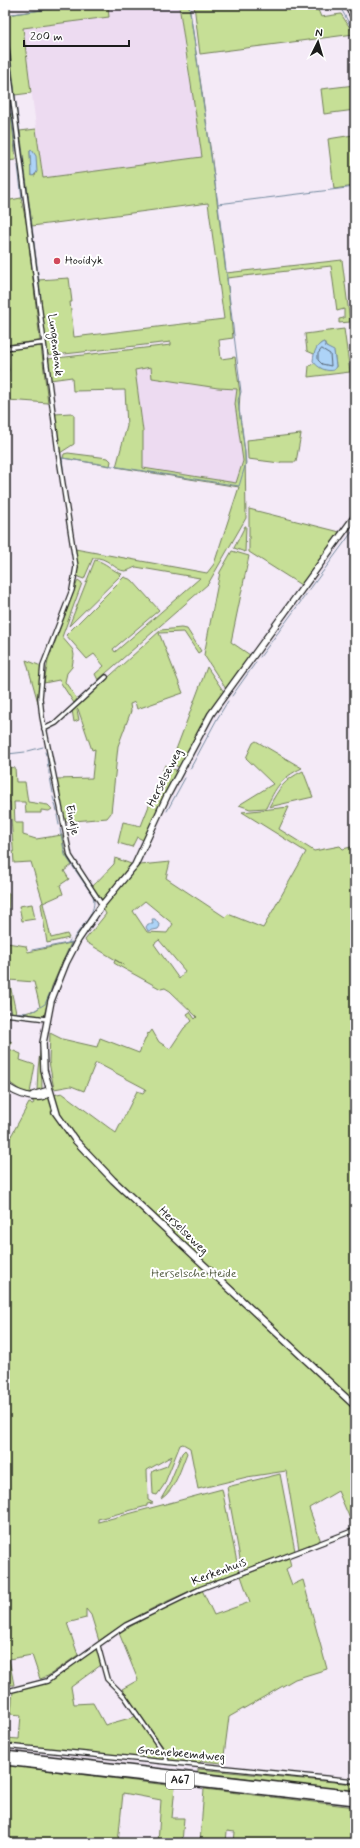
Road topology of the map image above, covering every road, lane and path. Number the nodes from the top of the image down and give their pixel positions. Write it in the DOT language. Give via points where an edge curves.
graph roads {
  1 [pos="347,5"];
  2 [pos="355,19"];
  3 [pos="5,38"];
  4 [pos="44,343"];
  5 [pos="5,348"];
  6 [pos="355,516"];
  7 [pos="48,650"];
  8 [pos="106,677"];
  9 [pos="44,729"];
  10 [pos="102,905"];
  11 [pos="5,1014"];
  12 [pos="47,1019"];
  13 [pos="5,1085"];
  14 [pos="48,1092"];
  15 [pos="355,1406"];
  16 [pos="355,1530"];
  17 [pos="98,1646"];
  18 [pos="12,1690"];
  19 [pos="5,1746"];
  20 [pos="5,1754"];
  21 [pos="5,1761"];
  22 [pos="167,1762"];
  23 [pos="355,1781"];
  24 [pos="355,1795"];
  25 [pos="355,1801"];
  1 -- 2 [label="street"];
  3 -- 4 [label="street, Lungendonk"];
  4 -- 5 [label="street"];
  4 -- 7 [label="street, Lungendonk" via="76,574"];
  6 -- 10 [label="street, Herselseweg" via="211,714 167,796 135,865"];
  7 -- 9 [label="street, Eindje" via="43,665 40,698"];
  8 -- 9 [label="street" via="56,723"];
  9 -- 10 [label="street, Eindje" via="70,856"];
  10 -- 12 [label="street, Herselseweg" via="66,963"];
  11 -- 12 [label="street"];
  12 -- 14 [label="street, Herselseweg" via="43,1043"];
  13 -- 14 [label="street" via="20,1094 37,1097"];
  14 -- 15 [label="street, Herselseweg" via="56,1114 75,1140 113,1180"];
  16 -- 17 [label="street, Kerkenhuis" via="200,1589 126,1625"];
  17 -- 18 [label="street, Kerkenhuis" via="47,1681"];
  17 -- 22 [label="street" via="107,1679 125,1698 165,1755"];
  19 -- 22 [label="street, Groenebeemdweg"];
  20 -- 24 [label="highway, A67"];
  21 -- 25 [label="highway, A67"];
  22 -- 23 [label="street, Groenebeemdweg"];
}
